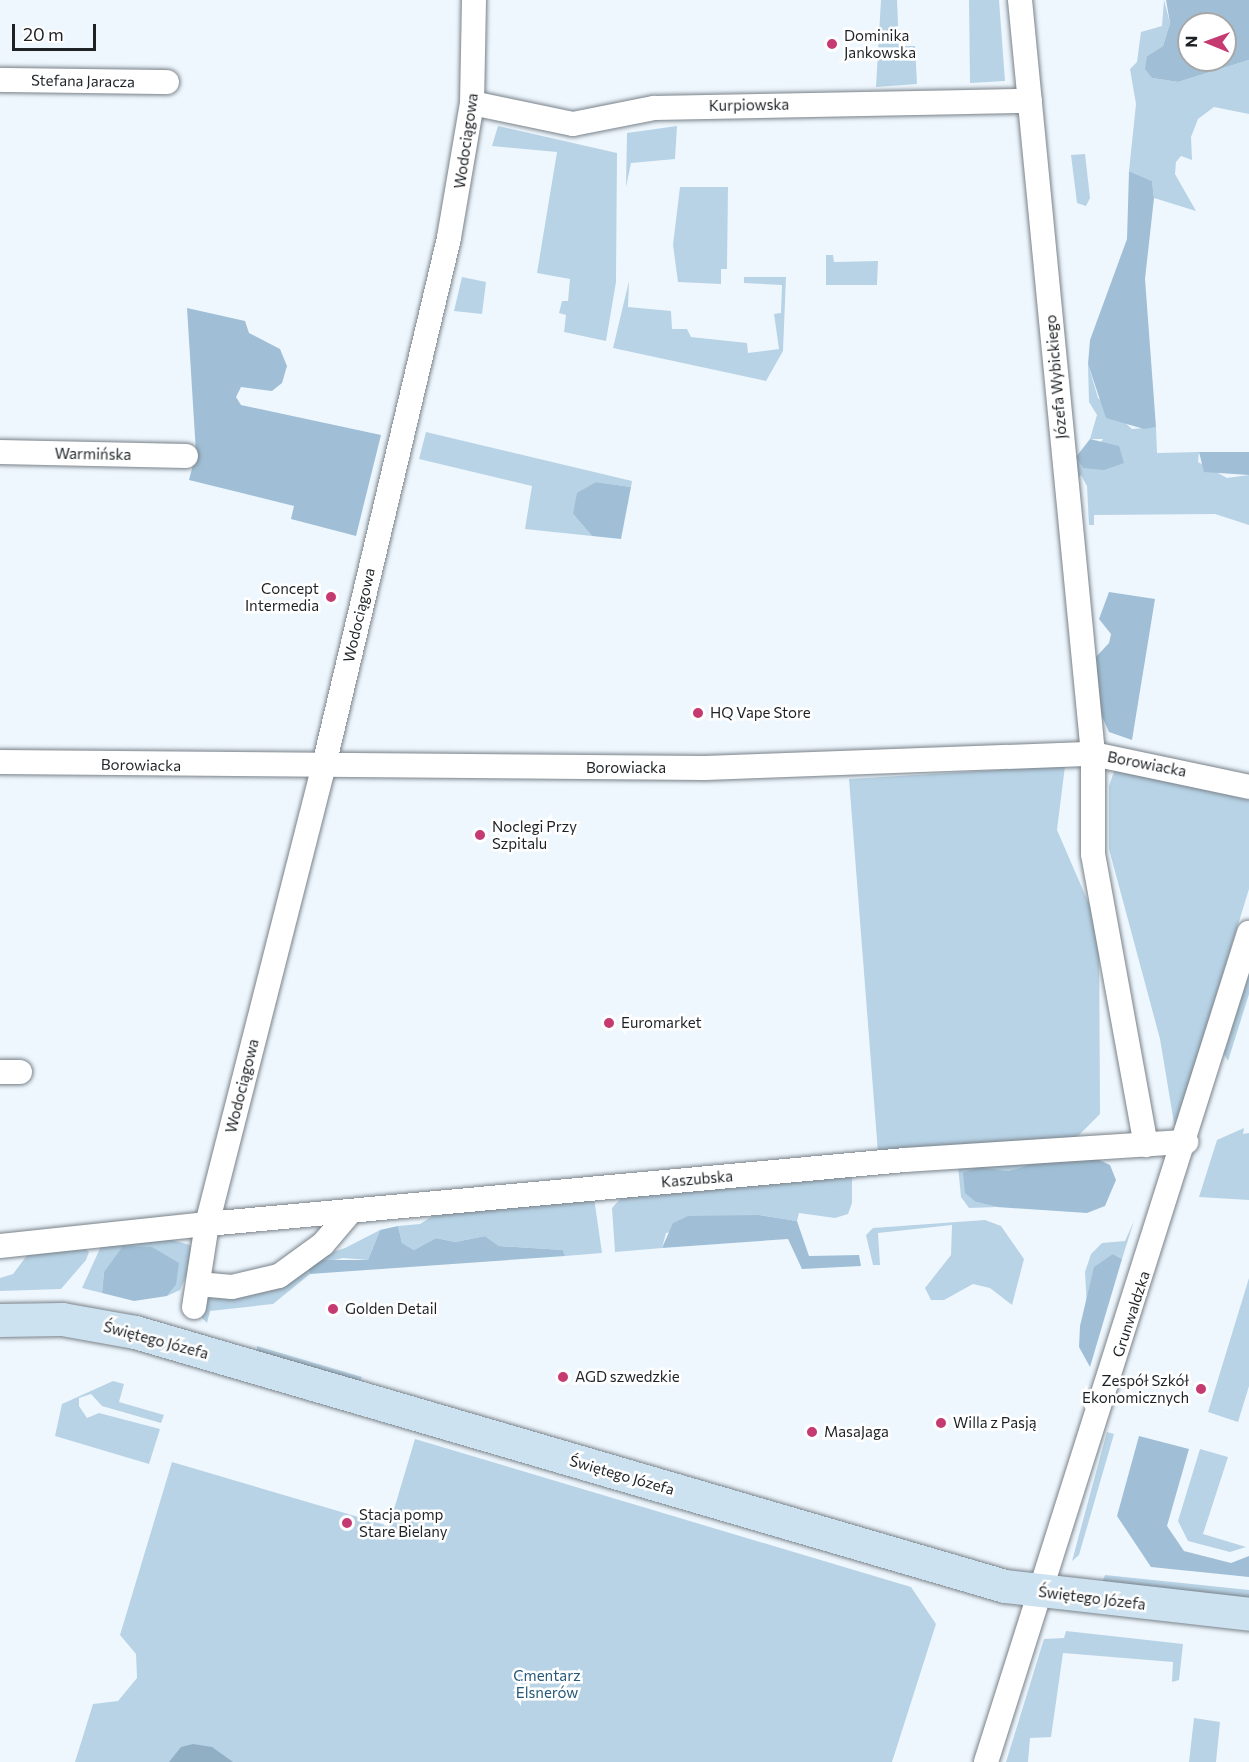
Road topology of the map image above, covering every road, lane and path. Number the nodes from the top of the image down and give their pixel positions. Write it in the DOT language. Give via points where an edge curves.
graph roads {
  1 [pos="474,0"];
  2 [pos="1020,0"];
  3 [pos="0,80"];
  4 [pos="167,82"];
  5 [pos="1030,101"];
  6 [pos="472,103"];
  7 [pos="0,452"];
  8 [pos="186,456"];
  9 [pos="1093,754"];
  10 [pos="0,762"];
  11 [pos="324,765"];
  12 [pos="1249,787"];
  13 [pos="1249,933"];
  14 [pos="1186,1142"];
  15 [pos="1146,1145"];
  16 [pos="351,1210"];
  17 [pos="207,1224"];
  18 [pos="0,1246"];
  19 [pos="0,1320"];
  20 [pos="1041,1592"];
  21 [pos="1249,1614"];
  22 [pos="986,1762"];
  1 -- 6 [label="street, Wodociągowa"];
  2 -- 5 [label="street, Józefa Wybickiego"];
  3 -- 4 [label="street, Stefana Jaracza"];
  5 -- 6 [label="street, Kurpiowska" via="654,108 573,124"];
  5 -- 9 [label="street, Józefa Wybickiego"];
  6 -- 11 [label="street, Wodociągowa" via="449,238"];
  7 -- 8 [label="street, Warmińska"];
  9 -- 11 [label="street, Borowiacka" via="705,768"];
  9 -- 12 [label="street, Borowiacka"];
  9 -- 15 [label="street, Józefa Wybickiego" via="1093,854"];
  10 -- 11 [label="street, Borowiacka"];
  11 -- 17 [label="street, Wodociągowa"];
  13 -- 14 [label="street, Grunwaldzka"];
  14 -- 15 [label="street, Kaszubska"];
  14 -- 20 [label="street, Grunwaldzka"];
  15 -- 16 [label="street, Kaszubska" via="906,1160"];
  16 -- 17 [label="street, Kaszubska"];
  16 -- 17 [label="street, Wodociągowa" via="323,1244 279,1276 196,1295"];
  17 -- 18 [label="street, Kaszubska"];
  19 -- 20 [label="street, Świętego Józefa" via="62,1319 135,1332"];
  20 -- 21 [label="street, Świętego Józefa"];
  20 -- 22 [label="street, Grunwaldzka"];
}
